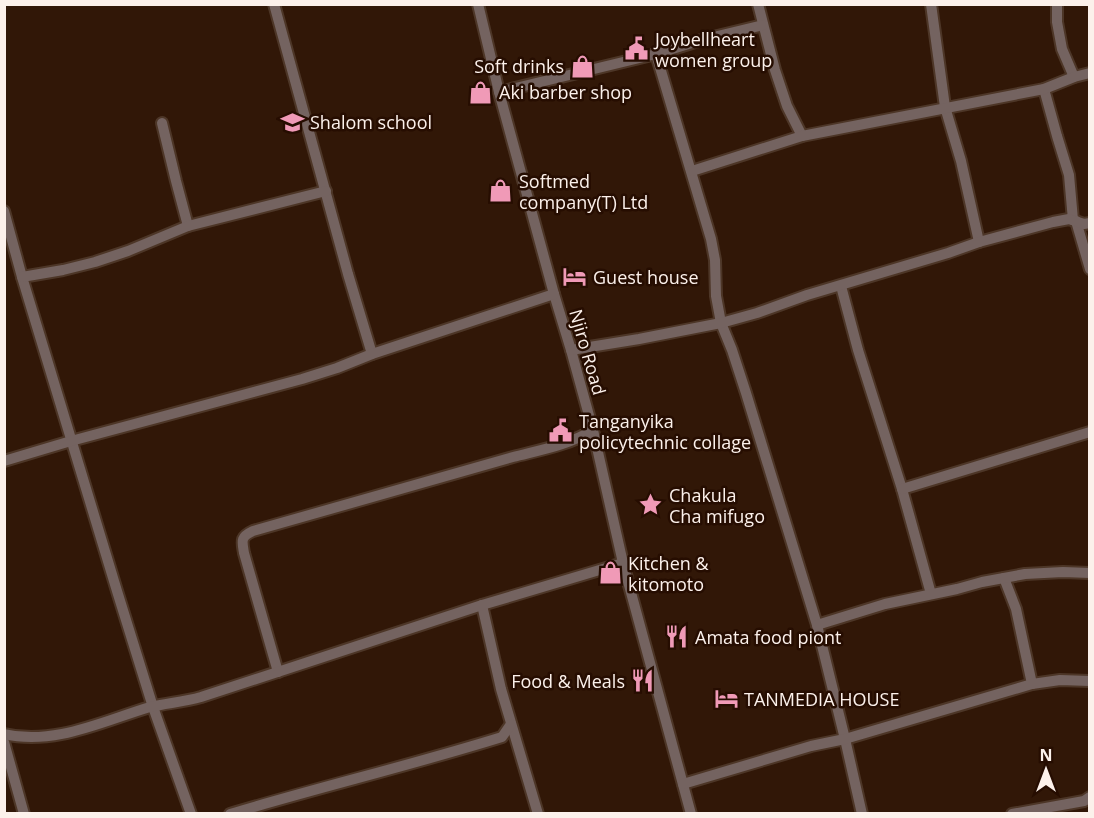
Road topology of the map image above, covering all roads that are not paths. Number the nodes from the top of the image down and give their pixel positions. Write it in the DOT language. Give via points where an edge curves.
graph roads {
  1 [pos="274,4"];
  2 [pos="478,4"];
  3 [pos="758,4"];
  4 [pos="931,4"];
  5 [pos="1057,4"];
  6 [pos="763,25"];
  7 [pos="656,54"];
  8 [pos="1089,73"];
  9 [pos="1074,77"];
  10 [pos="1044,89"];
  11 [pos="500,92"];
  12 [pos="945,107"];
  13 [pos="162,123"];
  14 [pos="802,136"];
  15 [pos="692,171"];
  16 [pos="326,191"];
  17 [pos="4,211"];
  18 [pos="1074,220"];
  19 [pos="1089,223"];
  20 [pos="189,226"];
  21 [pos="979,242"];
  22 [pos="1089,269"];
  23 [pos="22,277"];
  24 [pos="841,286"];
  25 [pos="554,294"];
  26 [pos="721,324"];
  27 [pos="571,350"];
  28 [pos="372,354"];
  29 [pos="592,430"];
  30 [pos="1089,432"];
  31 [pos="71,441"];
  32 [pos="4,461"];
  33 [pos="902,489"];
  34 [pos="623,563"];
  35 [pos="1089,573"];
  36 [pos="1004,578"];
  37 [pos="931,594"];
  38 [pos="482,605"];
  39 [pos="817,625"];
  40 [pos="278,672"];
  41 [pos="1089,681"];
  42 [pos="1032,684"];
  43 [pos="153,706"];
  44 [pos="511,724"];
  45 [pos="4,734"];
  46 [pos="845,739"];
  47 [pos="4,742"];
  48 [pos="683,784"];
  49 [pos="1088,800"];
  50 [pos="24,813"];
  51 [pos="190,813"];
  52 [pos="230,813"];
  53 [pos="538,813"];
  54 [pos="691,813"];
  55 [pos="862,813"];
  56 [pos="1012,813"];
  1 -- 16 [label="street"];
  2 -- 11 [label="street, Njiro Road"];
  3 -- 6 [label="street"];
  4 -- 12 [label="street"];
  5 -- 9 [label="street" via="1062,50"];
  6 -- 7 [label="street"];
  6 -- 14 [label="street" via="787,106"];
  7 -- 11 [label="street"];
  7 -- 15 [label="street"];
  8 -- 9 [label="street"];
  9 -- 10 [label="street"];
  10 -- 12 [label="street"];
  10 -- 18 [label="street" via="1069,175"];
  11 -- 25 [label="street, Njiro Road"];
  12 -- 14 [label="street"];
  12 -- 21 [label="street"];
  13 -- 20 [label="street"];
  14 -- 15 [label="street"];
  15 -- 26 [label="street" via="715,260"];
  16 -- 20 [label="street"];
  16 -- 28 [label="street"];
  17 -- 23 [label="street"];
  18 -- 19 [label="street"];
  18 -- 21 [label="street" via="1064,219"];
  18 -- 22 [label="street"];
  20 -- 23 [label="street" via="95,262"];
  21 -- 24 [label="street"];
  23 -- 31 [label="street"];
  24 -- 26 [label="street"];
  24 -- 33 [label="street"];
  25 -- 27 [label="street, Njiro Road"];
  25 -- 28 [label="street"];
  26 -- 27 [label="street"];
  26 -- 39 [label="street" via="743,382"];
  27 -- 29 [label="street, Njiro Road"];
  28 -- 31 [label="street" via="337,368"];
  29 -- 34 [label="street, Njiro Road"];
  29 -- 40 [label="street" via="550,448 246,534 242,543 244,554"];
  30 -- 33 [label="street"];
  31 -- 32 [label="street"];
  31 -- 43 [label="street"];
  33 -- 37 [label="street"];
  34 -- 38 [label="street"];
  34 -- 48 [label="street, Njiro Road"];
  35 -- 36 [label="street"];
  36 -- 37 [label="street"];
  36 -- 42 [label="street" via="1016,609"];
  37 -- 39 [label="street"];
  38 -- 40 [label="street"];
  38 -- 44 [label="street"];
  39 -- 46 [label="street"];
  40 -- 43 [label="street" via="201,697"];
  41 -- 42 [label="street"];
  42 -- 46 [label="street"];
  43 -- 45 [label="street" via="51,736 26,738"];
  43 -- 51 [label="street"];
  44 -- 52 [label="street" via="502,737"];
  44 -- 53 [label="street"];
  46 -- 48 [label="street"];
  46 -- 55 [label="street"];
  47 -- 50 [label="street"];
  48 -- 54 [label="street, Njiro Road"];
  49 -- 56 [label="street"];
}
